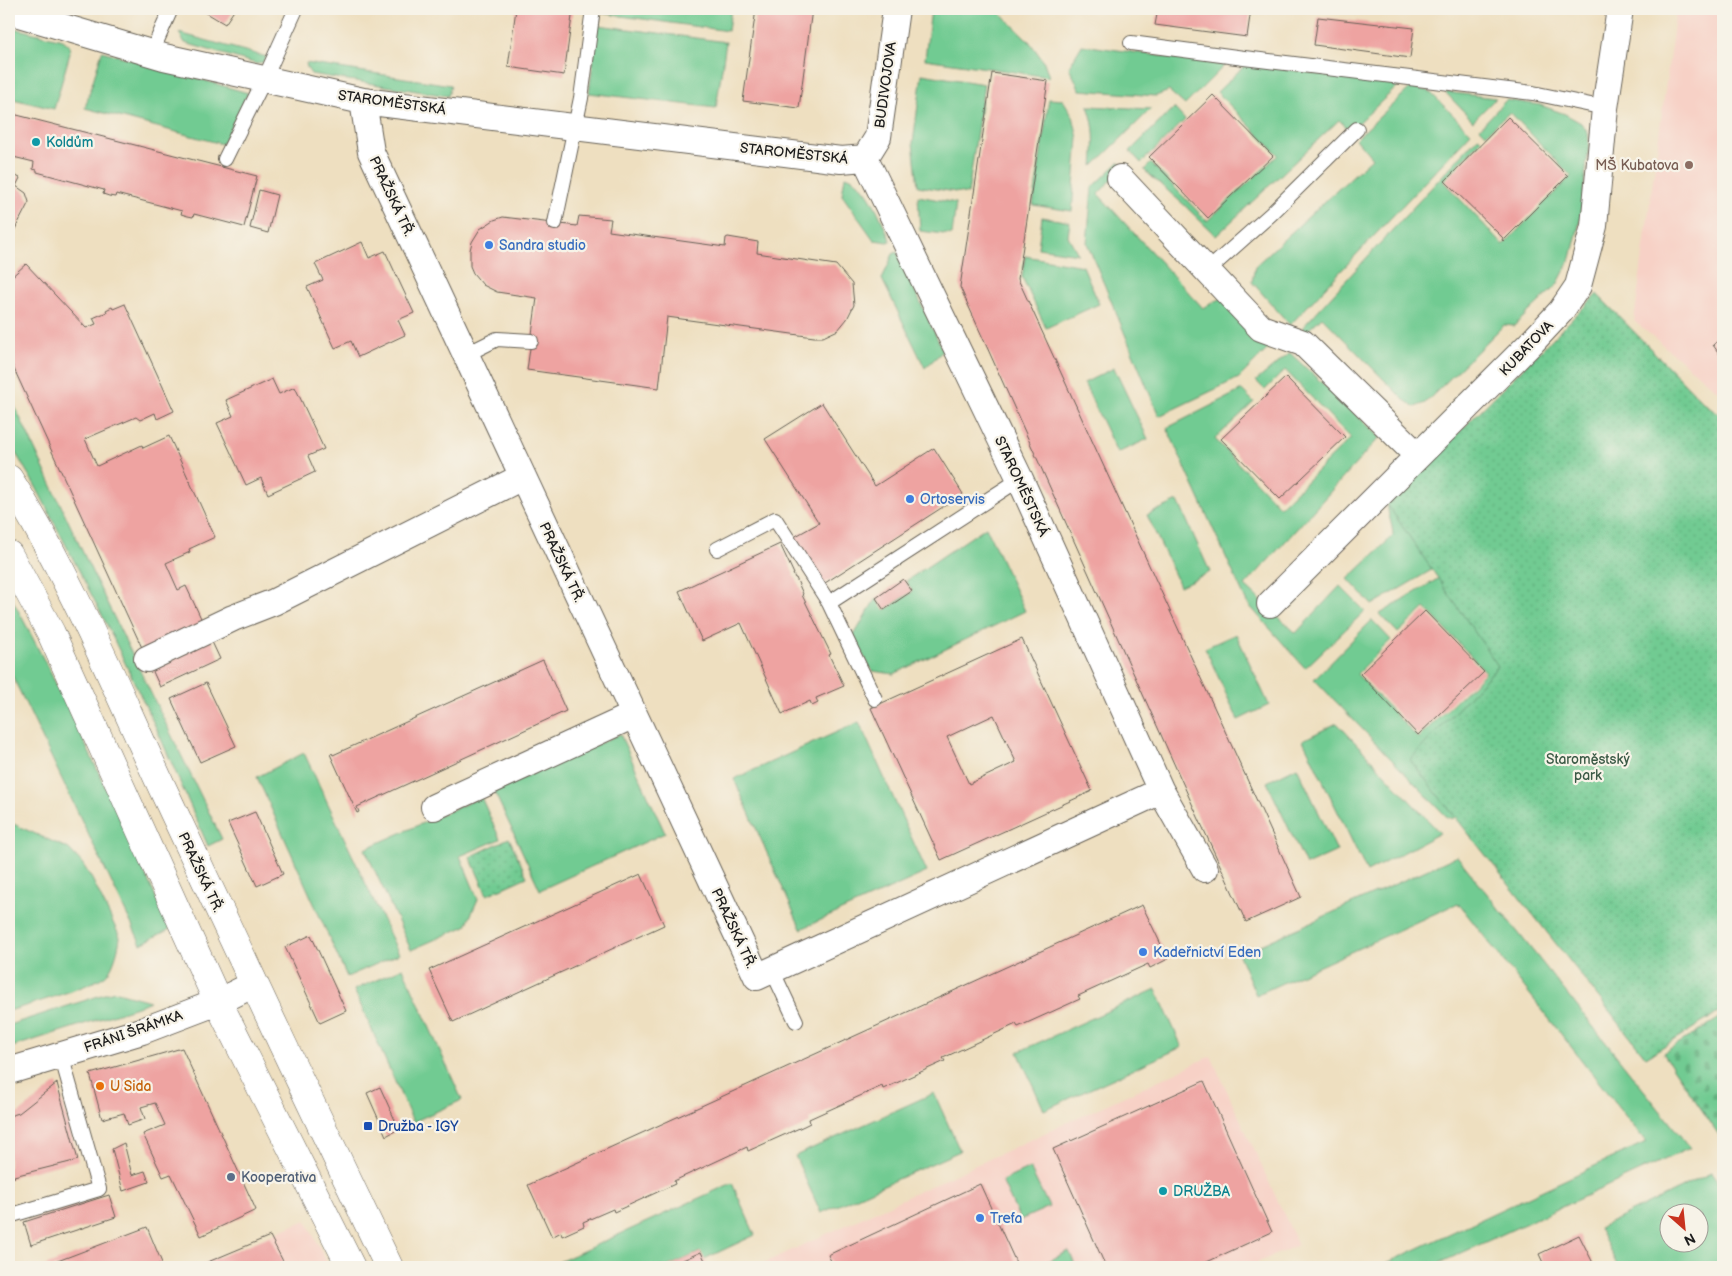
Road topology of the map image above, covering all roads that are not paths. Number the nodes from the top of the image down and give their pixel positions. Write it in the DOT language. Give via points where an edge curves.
graph roads {
  1 [pos="171,9"];
  2 [pos="296,9"];
  3 [pos="593,9"];
  4 [pos="896,9"];
  5 [pos="1620,9"];
  6 [pos="9,11"];
  7 [pos="51,16"];
  8 [pos="1131,43"];
  9 [pos="151,54"];
  10 [pos="264,80"];
  11 [pos="363,101"];
  12 [pos="1605,108"];
  13 [pos="576,127"];
  14 [pos="1357,129"];
  15 [pos="865,158"];
  16 [pos="225,159"];
  17 [pos="1120,178"];
  18 [pos="555,223"];
  19 [pos="1207,271"];
  20 [pos="531,341"];
  21 [pos="466,355"];
  22 [pos="1418,456"];
  23 [pos="522,477"];
  24 [pos="9,479"];
  25 [pos="1020,479"];
  26 [pos="717,548"];
  27 [pos="9,555"];
  28 [pos="829,603"];
  29 [pos="1270,604"];
  30 [pos="147,659"];
  31 [pos="875,700"];
  32 [pos="634,715"];
  33 [pos="1161,791"];
  34 [pos="434,807"];
  35 [pos="1205,868"];
  36 [pos="772,970"];
  37 [pos="254,984"];
  38 [pos="218,1002"];
  39 [pos="796,1021"];
  40 [pos="61,1055"];
  41 [pos="9,1071"];
  42 [pos="9,1216"];
  43 [pos="351,1267"];
  44 [pos="389,1267"];
  1 -- 9 [label="lane"];
  2 -- 10 [label="lane"];
  3 -- 13 [label="lane"];
  4 -- 15 [label="street, BUDIVOJOVA" via="878,137"];
  5 -- 12 [label="street, KUBATOVA"];
  6 -- 7 [label="street, STAROMĚSTSKÁ"];
  7 -- 9 [label="street, STAROMĚSTSKÁ"];
  8 -- 12 [label="lane" via="1532,93"];
  9 -- 10 [label="street, STAROMĚSTSKÁ"];
  10 -- 11 [label="street, STAROMĚSTSKÁ"];
  10 -- 16 [label="lane"];
  11 -- 13 [label="street, STAROMĚSTSKÁ"];
  11 -- 21 [label="street, PRAŽSKÁ TŘ." via="371,152"];
  12 -- 22 [label="street, KUBATOVA" via="1594,226 1578,286 1534,341"];
  13 -- 15 [label="street, STAROMĚSTSKÁ" via="841,160"];
  13 -- 18 [label="lane"];
  14 -- 19 [label="lane" via="1271,214"];
  15 -- 25 [label="street, STAROMĚSTSKÁ"];
  17 -- 19 [label="street"];
  19 -- 22 [label="street" via="1261,328 1303,343"];
  20 -- 21 [label="lane" via="497,339"];
  21 -- 23 [label="street, PRAŽSKÁ TŘ."];
  22 -- 29 [label="street, KUBATOVA"];
  23 -- 30 [label="street" via="274,602"];
  23 -- 32 [label="street, PRAŽSKÁ TŘ."];
  24 -- 37 [label="street, PRAŽSKÁ TŘ." via="34,520 82,617"];
  25 -- 28 [label="lane"];
  25 -- 33 [label="street, STAROMĚSTSKÁ"];
  26 -- 28 [label="lane" via="775,519"];
  27 -- 38 [label="street" via="51,633"];
  28 -- 31 [label="lane"];
  32 -- 34 [label="street"];
  32 -- 36 [label="street, PRAŽSKÁ TŘ." via="757,977"];
  33 -- 35 [label="street, STAROMĚSTSKÁ"];
  33 -- 36 [label="street, PRAŽSKÁ TŘ."];
  36 -- 39 [label="lane"];
  37 -- 38 [label="street, FRÁNI ŠRÁMKA"];
  37 -- 44 [label="street, PRAŽSKÁ TŘ."];
  38 -- 40 [label="street, FRÁNI ŠRÁMKA" via="142,1031"];
  38 -- 43 [label="street"];
  40 -- 41 [label="street, FRÁNI ŠRÁMKA"];
  40 -- 42 [label="lane" via="99,1189"];
}
